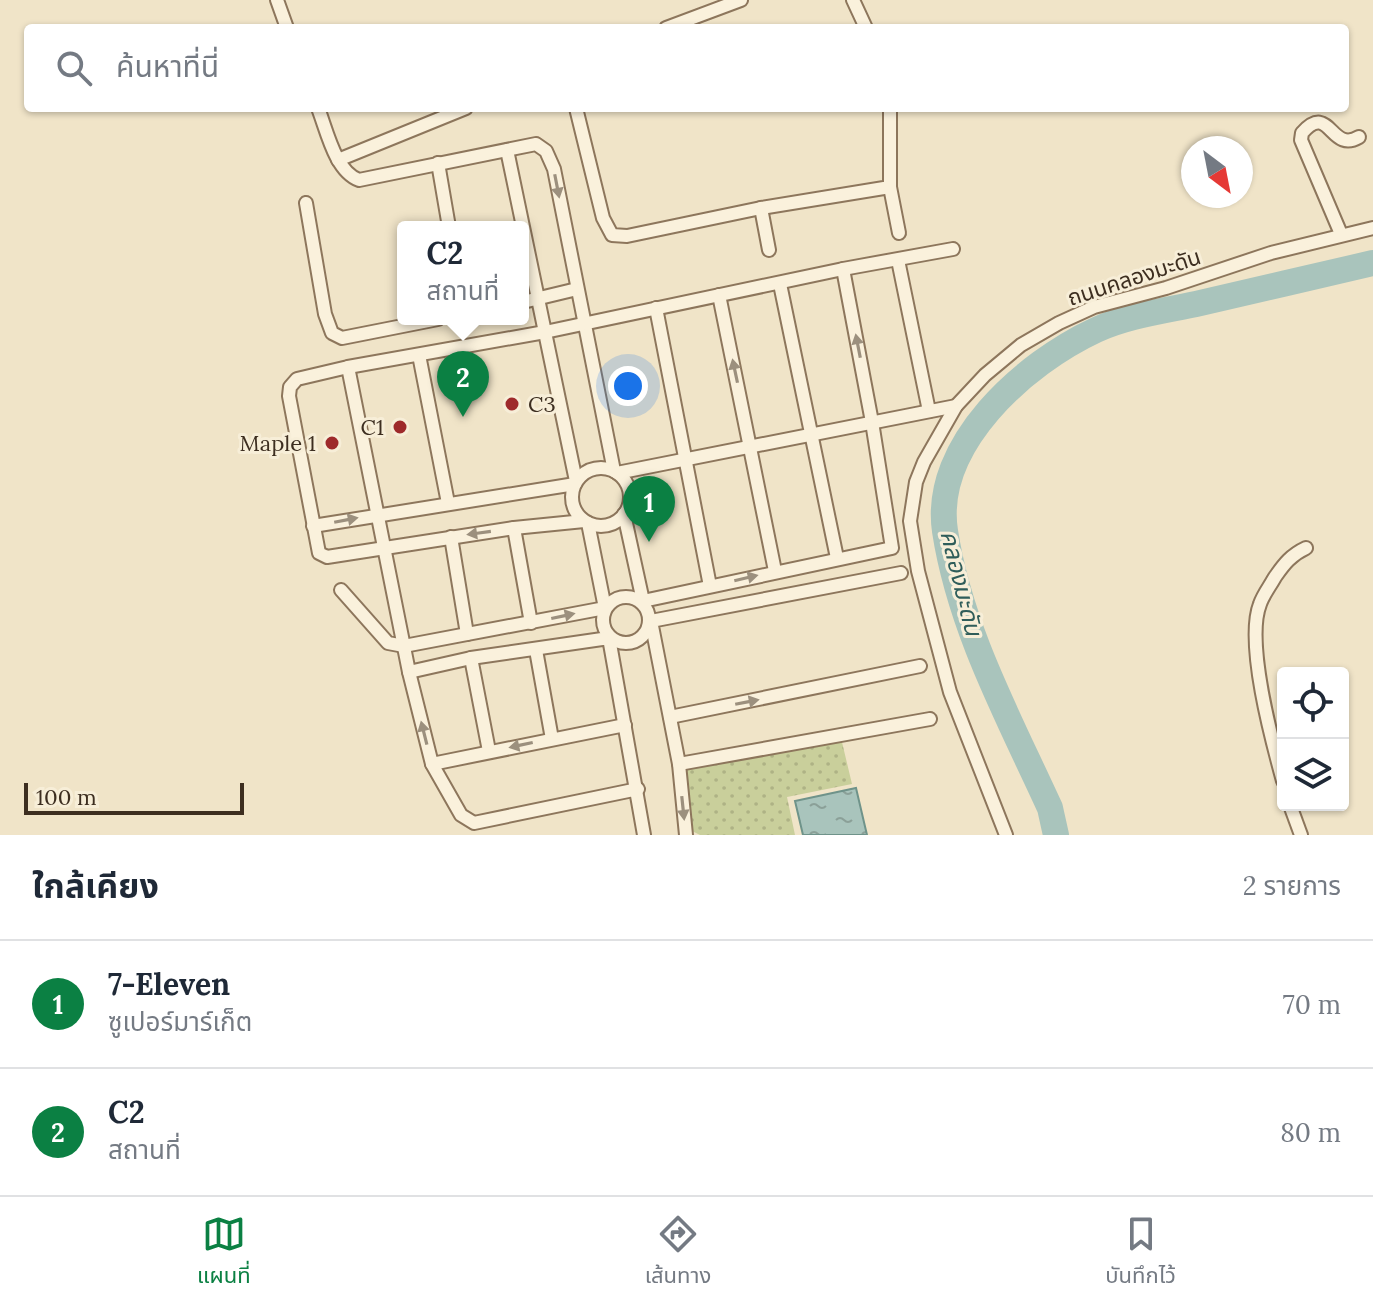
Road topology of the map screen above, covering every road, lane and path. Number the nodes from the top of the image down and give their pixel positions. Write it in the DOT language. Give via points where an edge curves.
graph roads {
  1 [pos="277,0"];
  2 [pos="741,0"];
  3 [pos="853,0"];
  4 [pos="286,24"];
  5 [pos="677,24"];
  6 [pos="864,24"];
  7 [pos="320,112"];
  8 [pos="456,112"];
  9 [pos="577,112"];
  10 [pos="890,112"];
  11 [pos="1359,137"];
  12 [pos="507,150"];
  13 [pos="338,160"];
  14 [pos="438,163"];
  15 [pos="890,187"];
  16 [pos="306,203"];
  17 [pos="761,208"];
  18 [pos="448,221"];
  19 [pos="522,221"];
  20 [pos="1373,228"];
  21 [pos="899,233"];
  22 [pos="1341,234"];
  23 [pos="953,249"];
  24 [pos="769,250"];
  25 [pos="529,252"];
  26 [pos="898,260"];
  27 [pos="843,269"];
  28 [pos="780,284"];
  29 [pos="577,289"];
  30 [pos="719,295"];
  31 [pos="539,299"];
  32 [pos="529,301"];
  33 [pos="656,308"];
  34 [pos="585,323"];
  35 [pos="408,325"];
  36 [pos="545,332"];
  37 [pos="419,355"];
  38 [pos="348,367"];
  39 [pos="956,406"];
  40 [pos="929,411"];
  41 [pos="872,422"];
  42 [pos="810,435"];
  43 [pos="751,446"];
  44 [pos="685,459"];
  45 [pos="616,472"];
  46 [pos="575,483"];
  47 [pos="448,503"];
  48 [pos="379,514"];
  49 [pos="624,514"];
  50 [pos="586,522"];
  51 [pos="313,526"];
  52 [pos="514,528"];
  53 [pos="451,537"];
  54 [pos="383,547"];
  55 [pos="1306,548"];
  56 [pos="837,558"];
  57 [pos="775,571"];
  58 [pos="901,573"];
  59 [pos="710,586"];
  60 [pos="341,590"];
  61 [pos="643,601"];
  62 [pos="605,608"];
  63 [pos="651,621"];
  64 [pos="531,623"];
  65 [pos="467,634"];
  66 [pos="609,638"];
  67 [pos="404,646"];
  68 [pos="536,650"];
  69 [pos="471,658"];
  70 [pos="920,666"];
  71 [pos="409,672"];
  72 [pos="670,717"];
  73 [pos="930,719"];
  74 [pos="625,725"];
  75 [pos="552,739"];
  76 [pos="489,751"];
  77 [pos="1277,759"];
  78 [pos="432,764"];
  79 [pos="679,764"];
  80 [pos="638,789"];
  81 [pos="1292,811"];
  82 [pos="644,835"];
  83 [pos="686,835"];
  84 [pos="1006,835"];
  85 [pos="1301,835"];
  1 -- 4 [label="street"];
  2 -- 5 [label="street"];
  3 -- 6 [label="street"];
  7 -- 13 [label="street"];
  8 -- 13 [label="street"];
  9 -- 17 [label="street" via="603,218 612,235"];
  10 -- 15 [label="street"];
  11 -- 22 [label="street" via="1344,142 1319,122 1302,133"];
  12 -- 14 [label="street"];
  12 -- 19 [label="street"];
  12 -- 29 [label="street, one-way" via="536,144 546,151"];
  13 -- 14 [label="street" via="359,180"];
  14 -- 18 [label="street"];
  15 -- 17 [label="street"];
  15 -- 21 [label="street"];
  16 -- 35 [label="street" via="332,333 342,338"];
  17 -- 24 [label="street"];
  20 -- 22 [label="street, ถนนคลองมะดัน"];
  22 -- 39 [label="street, ถนนคลองมะดัน" via="1094,307 1021,345"];
  23 -- 26 [label="street"];
  25 -- 31 [label="street"];
  26 -- 27 [label="street"];
  26 -- 40 [label="street"];
  27 -- 28 [label="street"];
  41 -- 27 [label="street, one-way"];
  28 -- 30 [label="street"];
  28 -- 42 [label="street"];
  29 -- 31 [label="street"];
  29 -- 34 [label="street"];
  30 -- 33 [label="street"];
  43 -- 30 [label="street, one-way"];
  31 -- 32 [label="street"];
  31 -- 36 [label="street"];
  33 -- 34 [label="street"];
  33 -- 44 [label="street"];
  34 -- 36 [label="street"];
  34 -- 45 [label="street"];
  36 -- 37 [label="street"];
  36 -- 46 [label="street"];
  37 -- 38 [label="street"];
  37 -- 47 [label="street"];
  38 -- 48 [label="street"];
  38 -- 51 [label="street" via="297,379 290,387"];
  39 -- 40 [label="street"];
  39 -- 84 [label="street, ถนนคลองมะดัน" via="920,472 910,521 950,692"];
  40 -- 41 [label="street"];
  41 -- 42 [label="street"];
  41 -- 56 [label="street" via="892,548"];
  42 -- 43 [label="street"];
  42 -- 56 [label="street"];
  43 -- 44 [label="street"];
  43 -- 57 [label="street"];
  44 -- 45 [label="street"];
  44 -- 59 [label="street"];
  45 -- 46 [label="street" via="593,469"];
  45 -- 49 [label="street" via="630,494"];
  46 -- 47 [label="street"];
  46 -- 50 [label="street" via="572,500"];
  47 -- 48 [label="street"];
  51 -- 48 [label="street, one-way"];
  48 -- 54 [label="street"];
  49 -- 50 [label="street" via="601,526"];
  49 -- 61 [label="street"];
  50 -- 52 [label="street"];
  50 -- 62 [label="street"];
  51 -- 54 [label="street" via="319,553 327,557"];
  52 -- 53 [label="street, one-way"];
  52 -- 64 [label="street"];
  53 -- 54 [label="street"];
  53 -- 65 [label="street"];
  54 -- 67 [label="street"];
  55 -- 77 [label="street" via="1291,555 1258,606 1265,715"];
  56 -- 57 [label="street"];
  59 -- 57 [label="street, one-way"];
  58 -- 63 [label="street"];
  59 -- 61 [label="street"];
  60 -- 67 [label="street" via="388,643"];
  61 -- 62 [label="street" via="618,599"];
  61 -- 63 [label="street"];
  64 -- 62 [label="street, one-way"];
  62 -- 66 [label="street" via="603,627"];
  63 -- 66 [label="street" via="641,637 618,642"];
  63 -- 72 [label="street"];
  64 -- 65 [label="street"];
  65 -- 67 [label="street"];
  66 -- 68 [label="street"];
  66 -- 74 [label="street"];
  67 -- 71 [label="street"];
  68 -- 69 [label="street"];
  68 -- 75 [label="street"];
  69 -- 71 [label="street"];
  69 -- 76 [label="street"];
  72 -- 70 [label="street, one-way"];
  78 -- 71 [label="street, one-way"];
  72 -- 79 [label="street"];
  73 -- 79 [label="street"];
  74 -- 75 [label="street"];
  74 -- 80 [label="street"];
  75 -- 76 [label="street, one-way"];
  76 -- 78 [label="street"];
  78 -- 80 [label="street" via="461,815 474,823"];
  79 -- 83 [label="street, one-way"];
  80 -- 82 [label="street"];
  81 -- 85 [label="street"];
}
